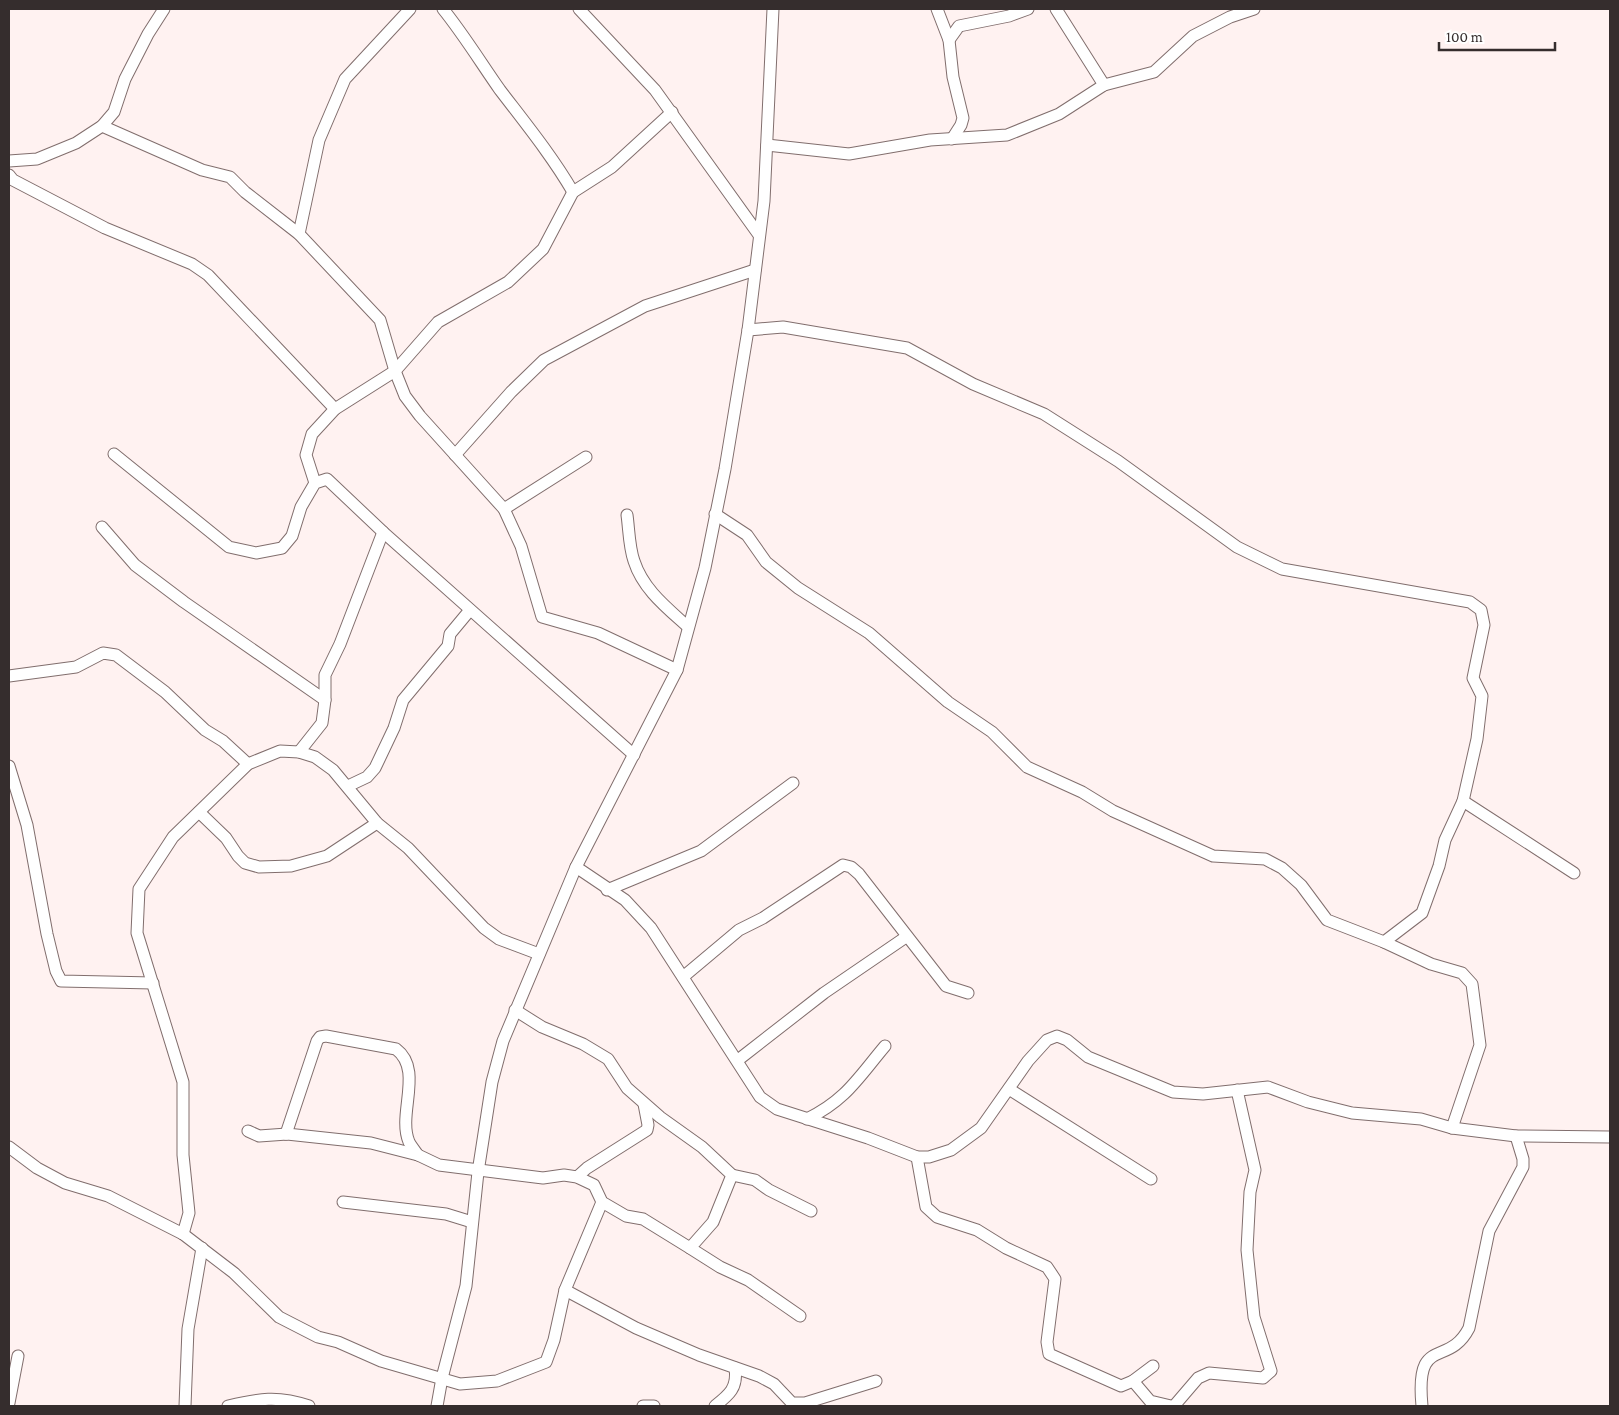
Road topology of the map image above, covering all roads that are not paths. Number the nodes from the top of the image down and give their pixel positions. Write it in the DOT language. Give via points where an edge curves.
graph roads {
  1 [pos="164,9"];
  2 [pos="410,9"];
  3 [pos="444,9"];
  4 [pos="578,9"];
  5 [pos="773,9"];
  6 [pos="937,9"];
  7 [pos="1028,9"];
  8 [pos="1056,9"];
  9 [pos="1254,9"];
  10 [pos="949,40"];
  11 [pos="1104,85"];
  12 [pos="672,112"];
  13 [pos="102,126"];
  14 [pos="952,138"];
  15 [pos="767,145"];
  16 [pos="9,161"];
  17 [pos="9,175"];
  18 [pos="573,192"];
  19 [pos="299,234"];
  20 [pos="759,235"];
  21 [pos="755,270"];
  22 [pos="748,330"];
  23 [pos="395,371"];
  24 [pos="335,410"];
  25 [pos="114,454"];
  26 [pos="455,455"];
  27 [pos="586,457"];
  28 [pos="315,483"];
  29 [pos="504,509"];
  30 [pos="627,514"];
  31 [pos="714,514"];
  32 [pos="102,527"];
  33 [pos="383,532"];
  34 [pos="470,610"];
  35 [pos="687,626"];
  36 [pos="677,670"];
  37 [pos="9,676"];
  38 [pos="325,700"];
  39 [pos="299,752"];
  40 [pos="634,755"];
  41 [pos="248,764"];
  42 [pos="9,766"];
  43 [pos="792,783"];
  44 [pos="348,786"];
  45 [pos="1463,801"];
  46 [pos="198,812"];
  47 [pos="377,823"];
  48 [pos="576,867"];
  49 [pos="1574,873"];
  50 [pos="607,890"];
  51 [pos="906,938"];
  52 [pos="1384,942"];
  53 [pos="539,954"];
  54 [pos="684,977"];
  55 [pos="153,983"];
  56 [pos="968,993"];
  57 [pos="515,1010"];
  58 [pos="885,1046"];
  59 [pos="738,1060"];
  60 [pos="1009,1089"];
  61 [pos="1237,1090"];
  62 [pos="644,1104"];
  63 [pos="807,1119"];
  64 [pos="668,1123"];
  65 [pos="1452,1128"];
  66 [pos="646,1130"];
  67 [pos="248,1131"];
  68 [pos="286,1134"];
  69 [pos="1516,1136"];
  70 [pos="1610,1137"];
  71 [pos="9,1147"];
  72 [pos="418,1155"];
  73 [pos="917,1157"];
  74 [pos="478,1172"];
  75 [pos="732,1175"];
  76 [pos="576,1177"];
  77 [pos="1151,1179"];
  78 [pos="343,1202"];
  79 [pos="602,1202"];
  80 [pos="811,1211"];
  81 [pos="472,1222"];
  82 [pos="183,1234"];
  83 [pos="202,1248"];
  84 [pos="690,1248"];
  85 [pos="565,1290"];
  86 [pos="800,1316"];
  87 [pos="18,1356"];
  88 [pos="1153,1366"];
  89 [pos="735,1368"];
  90 [pos="442,1378"];
  91 [pos="876,1381"];
  92 [pos="1133,1381"];
  93 [pos="9,1403"];
  94 [pos="185,1406"];
  95 [pos="228,1406"];
  96 [pos="309,1406"];
  97 [pos="438,1406"];
  98 [pos="643,1406"];
  99 [pos="654,1406"];
  100 [pos="715,1406"];
  101 [pos="1173,1406"];
  102 [pos="1422,1406"];
  1 -- 13 [label="street" via="125,79 114,112"];
  2 -- 19 [label="street" via="345,79 318,140"];
  3 -- 18 [label="street" via="547,150"];
  4 -- 12 [label="street"];
  5 -- 15 [label="street"];
  6 -- 10 [label="street"];
  7 -- 10 [label="street" via="959,26"];
  8 -- 11 [label="street"];
  9 -- 11 [label="street" via="1193,36 1154,72"];
  10 -- 14 [label="street" via="953,77 963,118"];
  11 -- 14 [label="street" via="1059,114 1006,135"];
  12 -- 18 [label="street" via="612,168"];
  12 -- 20 [label="street"];
  13 -- 16 [label="street" via="76,143 37,159"];
  13 -- 19 [label="street" via="202,170 230,177"];
  14 -- 15 [label="street" via="849,154"];
  15 -- 20 [label="street"];
  17 -- 24 [label="street" via="104,228 192,264"];
  18 -- 23 [label="street" via="543,249 508,282 438,322"];
  19 -- 23 [label="street" via="380,320"];
  20 -- 21 [label="street"];
  21 -- 22 [label="street"];
  21 -- 26 [label="street" via="645,306 544,360"];
  22 -- 31 [label="street" via="725,469"];
  22 -- 45 [label="street" via="784,327 907,348 973,384 1044,414 1118,461 1237,547 1282,569 1470,602 1481,610 1484,625 1474,678 1482,696 1477,739"];
  23 -- 24 [label="street"];
  23 -- 26 [label="street" via="405,396"];
  24 -- 28 [label="street" via="312,434 306,455"];
  25 -- 28 [label="street" via="229,547 256,553 282,548 292,536 301,506"];
  26 -- 29 [label="street"];
  27 -- 29 [label="street"];
  28 -- 33 [label="street" via="327,480"];
  29 -- 36 [label="street" via="521,546 542,617 598,634"];
  30 -- 35 [label="street" via="634,560 641,575 654,596"];
  31 -- 35 [label="street" via="705,568"];
  31 -- 52 [label="street" via="747,535 766,562 798,588 869,633 948,702 992,732 1027,767 1082,792 1113,811 1213,856 1266,859 1301,885 1327,920"];
  32 -- 38 [label="street" via="135,565"];
  33 -- 34 [label="street"];
  33 -- 38 [label="street" via="325,675"];
  34 -- 40 [label="street"];
  34 -- 44 [label="street" via="450,634 448,646 403,700 376,768 367,777"];
  35 -- 36 [label="street"];
  36 -- 40 [label="street"];
  37 -- 41 [label="street" via="76,667 103,653 116,655 165,692"];
  38 -- 39 [label="street" via="322,723"];
  39 -- 41 [label="street" via="280,751"];
  39 -- 44 [label="street" via="333,770"];
  40 -- 48 [label="street"];
  41 -- 46 [label="street"];
  42 -- 55 [label="street" via="27,825 47,934 61,981"];
  43 -- 50 [label="street" via="701,851"];
  44 -- 47 [label="street"];
  45 -- 49 [label="street"];
  45 -- 52 [label="street" via="1444,840 1439,866 1422,913"];
  46 -- 47 [label="street" via="226,838 241,860 259,867 291,866 327,856"];
  46 -- 55 [label="street" via="173,837 138,889 137,933"];
  47 -- 53 [label="street" via="408,848 484,928 499,939"];
  48 -- 50 [label="street"];
  48 -- 53 [label="street"];
  50 -- 54 [label="street" via="625,900 651,928"];
  51 -- 54 [label="street" via="859,874 852,867 843,865 763,918 739,930"];
  51 -- 56 [label="street" via="946,986"];
  51 -- 59 [label="street" via="824,993"];
  52 -- 65 [label="street" via="1431,964 1462,972 1472,984 1480,1045"];
  53 -- 57 [label="street"];
  54 -- 59 [label="street"];
  55 -- 82 [label="street" via="183,1082 183,1155 189,1212"];
  57 -- 62 [label="street" via="608,1059 627,1088"];
  57 -- 74 [label="street" via="492,1082"];
  58 -- 63 [label="street" via="843,1097"];
  59 -- 63 [label="street" via="760,1097 777,1109"];
  60 -- 61 [label="street" via="1034,1054 1047,1040 1057,1036 1088,1057 1173,1092 1203,1094"];
  60 -- 73 [label="street" via="981,1128 951,1150 929,1158"];
  60 -- 77 [label="street"];
  61 -- 65 [label="street" via="1268,1087 1308,1102 1352,1113 1421,1119"];
  61 -- 101 [label="street" via="1255,1170 1250,1192 1247,1250 1254,1317 1271,1371 1264,1378 1209,1372 1198,1378"];
  62 -- 64 [label="street"];
  62 -- 66 [label="street"];
  63 -- 73 [label="street"];
  64 -- 66 [label="street"];
  64 -- 75 [label="street" via="702,1147"];
  65 -- 69 [label="street"];
  66 -- 76 [label="street"];
  67 -- 68 [label="street" via="259,1136"];
  68 -- 72 [label="street" via="371,1143"];
  68 -- 72 [label="street" via="317,1041 326,1036 396,1048 402,1053 408,1074 405,1121 409,1142"];
  69 -- 70 [label="street"];
  69 -- 102 [label="street" via="1523,1167 1489,1231 1469,1328 1455,1345 1429,1356 1421,1382"];
  71 -- 82 [label="street" via="37,1168 65,1183 108,1196"];
  72 -- 74 [label="street" via="439,1165"];
  73 -- 92 [label="street" via="926,1207 938,1217 978,1230 1006,1248 1047,1267 1055,1279 1049,1354 1121,1386"];
  74 -- 76 [label="street" via="543,1178"];
  74 -- 81 [label="street"];
  75 -- 80 [label="street" via="755,1180"];
  75 -- 84 [label="street" via="713,1222"];
  76 -- 79 [label="street" via="594,1184"];
  78 -- 81 [label="street" via="446,1214"];
  79 -- 84 [label="street" via="626,1216 643,1219"];
  79 -- 85 [label="street"];
  81 -- 90 [label="street" via="466,1286"];
  82 -- 83 [label="street"];
  83 -- 90 [label="street" via="234,1273 279,1317 294,1326 381,1362"];
  83 -- 94 [label="street" via="188,1329"];
  84 -- 86 [label="street" via="748,1280"];
  85 -- 89 [label="street" via="636,1328"];
  85 -- 90 [label="street" via="546,1362 497,1381 460,1384"];
  87 -- 93 [label="street"];
  88 -- 92 [label="street"];
  89 -- 91 [label="street" via="774,1384 792,1403 806,1403"];
  89 -- 100 [label="street" via="736,1379 731,1393"];
  90 -- 97 [label="street"];
  92 -- 101 [label="street" via="1150,1401"];
  95 -- 96 [label="street" via="268,1398"];
  98 -- 99 [label="street"];
}
